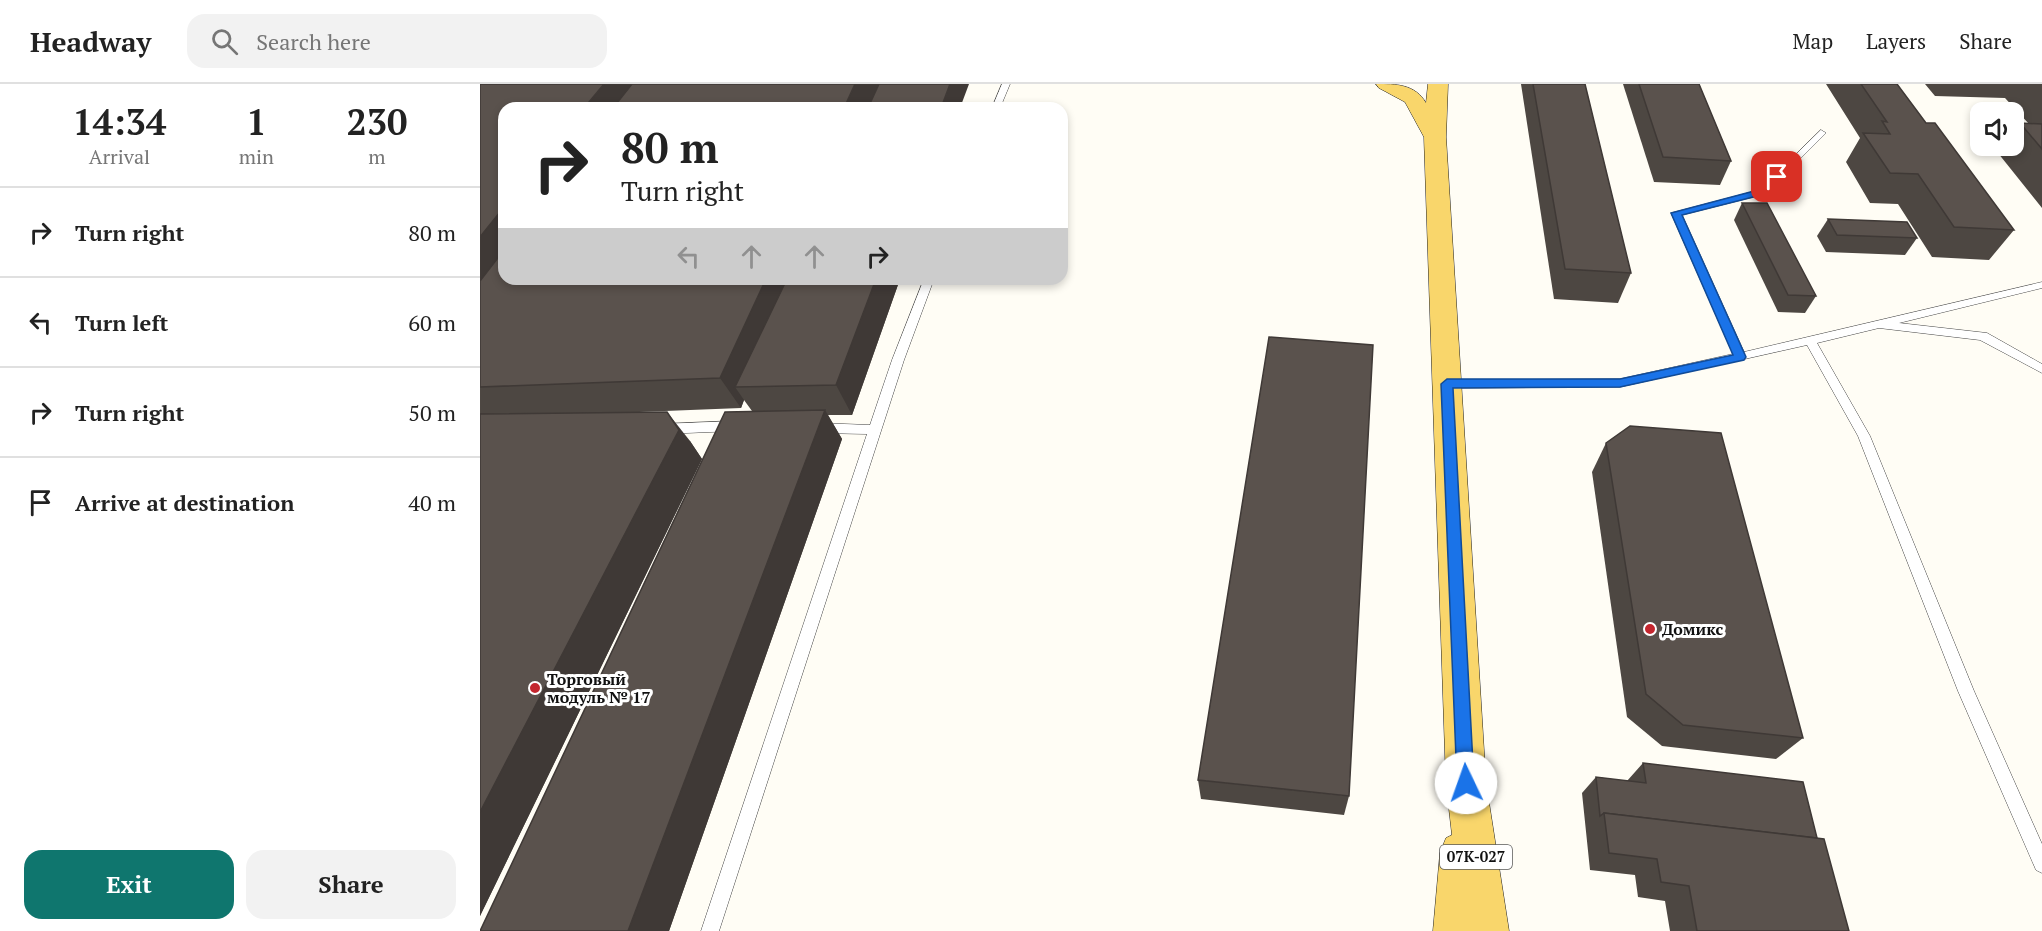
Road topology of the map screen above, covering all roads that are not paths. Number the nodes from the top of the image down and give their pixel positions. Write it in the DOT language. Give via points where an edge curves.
graph roads {
  1 [pos="1006,84"];
  2 [pos="1386,84"];
  3 [pos="1438,84"];
  4 [pos="998,102"];
  5 [pos="1821,133"];
  6 [pos="1435,137"];
  7 [pos="927,285"];
  8 [pos="2042,285"];
  9 [pos="1872,324"];
  10 [pos="1809,339"];
  11 [pos="1740,357"];
  12 [pos="2042,369"];
  13 [pos="1447,384"];
  14 [pos="745,426"];
  15 [pos="809,428"];
  16 [pos="647,430"];
  17 [pos="875,430"];
  18 [pos="1466,783"];
  19 [pos="2042,864"];
  20 [pos="710,931"];
  21 [pos="1456,931"];
  22 [pos="1486,931"];
  1 -- 4 [label="lane"];
  2 -- 6 [label="main road, 07К-027" via="1413,98"];
  3 -- 6 [label="main road, 07К-027"];
  5 -- 11 [label="lane" via="1762,192 1676,213"];
  6 -- 13 [label="main road, 07К-027"];
  7 -- 17 [label="lane"];
  8 -- 9 [label="lane"];
  9 -- 10 [label="lane"];
  9 -- 12 [label="lane" via="1983,336"];
  10 -- 11 [label="lane"];
  10 -- 19 [label="lane" via="1864,436 1966,691"];
  11 -- 13 [label="lane" via="1620,383"];
  13 -- 18 [label="main road, 07К-027"];
  14 -- 16 [label="lane"];
  15 -- 17 [label="lane"];
  17 -- 20 [label="lane"];
  18 -- 21 [label="main road, 07К-027"];
  18 -- 22 [label="main road, 07К-027"];
}
